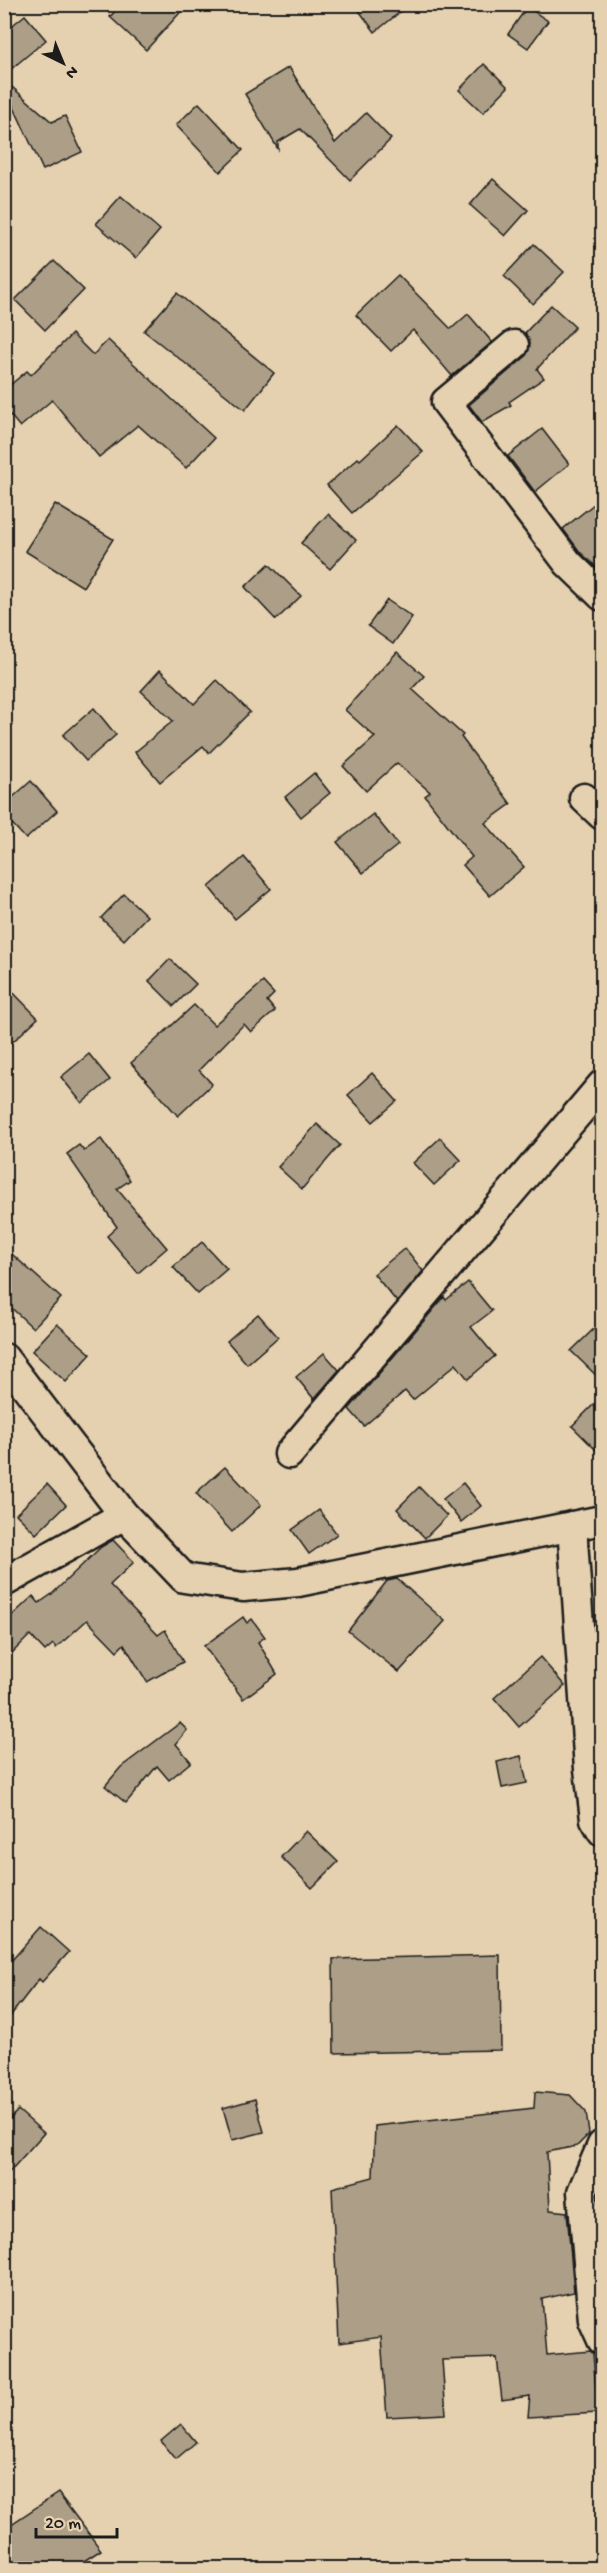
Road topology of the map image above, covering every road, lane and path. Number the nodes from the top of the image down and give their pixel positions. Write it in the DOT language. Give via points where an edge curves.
graph roads {
  1 [pos="514,345"];
  2 [pos="603,596"];
  3 [pos="603,1085"];
  4 [pos="4,1358"];
  5 [pos="289,1454"];
  6 [pos="124,1515"];
  7 [pos="603,1520"];
  8 [pos="572,1526"];
  9 [pos="4,1582"];
  10 [pos="603,1831"];
  11 [pos="603,2145"];
  12 [pos="603,2340"];
  1 -- 2 [label="street" via="446,402 568,563"];
  3 -- 5 [label="street"];
  4 -- 6 [label="street"];
  6 -- 8 [label="street" via="184,1578 243,1587 298,1582"];
  6 -- 9 [label="street"];
  7 -- 8 [label="street"];
  8 -- 10 [label="street" via="589,1768 595,1819"];
  11 -- 12 [label="street" via="582,2192 593,2320"];
}
